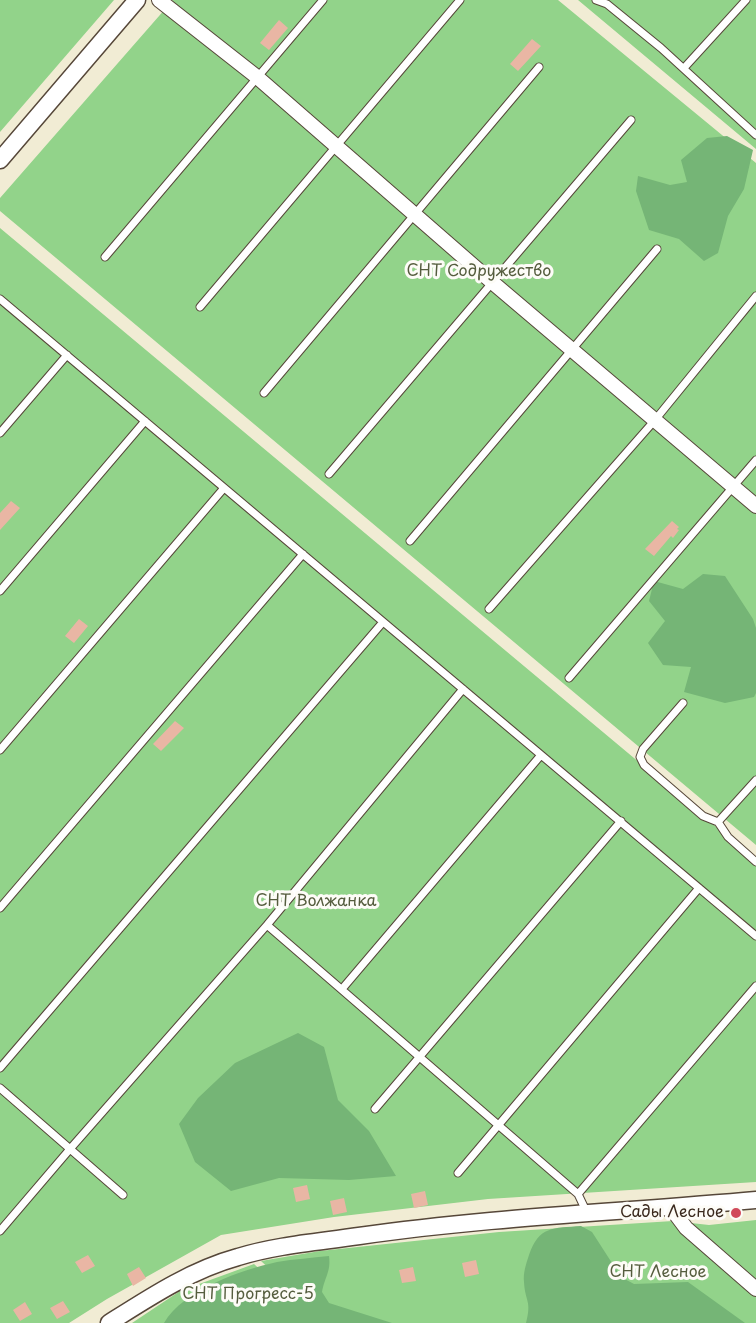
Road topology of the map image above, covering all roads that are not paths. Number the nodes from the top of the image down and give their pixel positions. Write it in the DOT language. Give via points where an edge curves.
graph roads {
  1 [pos="137,0"];
  2 [pos="159,0"];
  3 [pos="323,0"];
  4 [pos="460,0"];
  5 [pos="596,0"];
  6 [pos="746,0"];
  7 [pos="609,2"];
  8 [pos="539,67"];
  9 [pos="684,68"];
  10 [pos="257,77"];
  11 [pos="631,120"];
  12 [pos="756,135"];
  13 [pos="334,146"];
  14 [pos="0,160"];
  15 [pos="414,214"];
  16 [pos="657,249"];
  17 [pos="105,257"];
  18 [pos="492,282"];
  19 [pos="756,296"];
  20 [pos="0,299"];
  21 [pos="200,307"];
  22 [pos="572,349"];
  23 [pos="67,355"];
  24 [pos="264,393"];
  25 [pos="655,420"];
  26 [pos="145,421"];
  27 [pos="0,433"];
  28 [pos="756,460"];
  29 [pos="329,474"];
  30 [pos="733,487"];
  31 [pos="224,488"];
  32 [pos="756,506"];
  33 [pos="410,541"];
  34 [pos="303,554"];
  35 [pos="0,591"];
  36 [pos="489,609"];
  37 [pos="383,622"];
  38 [pos="569,678"];
  39 [pos="463,689"];
  40 [pos="683,703"];
  41 [pos="0,750"];
  42 [pos="541,754"];
  43 [pos="756,780"];
  44 [pos="621,821"];
  45 [pos="718,822"];
  46 [pos="756,862"];
  47 [pos="699,888"];
  48 [pos="0,908"];
  49 [pos="267,925"];
  50 [pos="756,936"];
  51 [pos="756,986"];
  52 [pos="342,989"];
  53 [pos="420,1057"];
  54 [pos="0,1068"];
  55 [pos="0,1088"];
  56 [pos="375,1109"];
  57 [pos="499,1125"];
  58 [pos="70,1149"];
  59 [pos="458,1173"];
  60 [pos="578,1194"];
  61 [pos="123,1195"];
  62 [pos="756,1200"];
  63 [pos="670,1208"];
  64 [pos="588,1213"];
  65 [pos="0,1231"];
  66 [pos="756,1289"];
  67 [pos="109,1323"];
  1 -- 14 [label="street"];
  2 -- 10 [label="street"];
  3 -- 10 [label="lane"];
  4 -- 13 [label="lane"];
  5 -- 7 [label="lane"];
  6 -- 9 [label="lane"];
  7 -- 9 [label="lane"];
  8 -- 15 [label="lane"];
  9 -- 12 [label="lane"];
  10 -- 13 [label="street"];
  10 -- 17 [label="lane"];
  11 -- 18 [label="lane"];
  13 -- 15 [label="street"];
  13 -- 21 [label="lane"];
  15 -- 18 [label="street"];
  15 -- 24 [label="lane"];
  16 -- 22 [label="lane"];
  18 -- 22 [label="street"];
  18 -- 29 [label="lane"];
  19 -- 25 [label="lane"];
  20 -- 23 [label="lane"];
  22 -- 25 [label="street"];
  22 -- 33 [label="lane"];
  23 -- 26 [label="lane"];
  23 -- 27 [label="lane"];
  25 -- 30 [label="street"];
  25 -- 36 [label="lane"];
  26 -- 31 [label="lane"];
  26 -- 35 [label="lane"];
  28 -- 30 [label="lane"];
  30 -- 32 [label="street"];
  30 -- 38 [label="lane"];
  31 -- 34 [label="lane"];
  31 -- 41 [label="lane"];
  34 -- 37 [label="lane"];
  34 -- 48 [label="lane"];
  37 -- 39 [label="lane"];
  37 -- 54 [label="lane"];
  39 -- 42 [label="lane"];
  39 -- 49 [label="lane"];
  40 -- 45 [label="lane" via="640,757 644,765 704,816"];
  42 -- 44 [label="lane"];
  42 -- 52 [label="lane"];
  43 -- 45 [label="lane"];
  44 -- 47 [label="lane"];
  44 -- 53 [label="lane"];
  45 -- 46 [label="lane" via="728,837"];
  47 -- 50 [label="lane"];
  47 -- 57 [label="lane"];
  49 -- 52 [label="lane"];
  49 -- 58 [label="lane"];
  51 -- 60 [label="lane"];
  52 -- 53 [label="lane"];
  53 -- 56 [label="lane"];
  53 -- 57 [label="lane"];
  55 -- 58 [label="lane"];
  57 -- 59 [label="lane"];
  57 -- 60 [label="lane"];
  58 -- 61 [label="lane"];
  58 -- 65 [label="lane"];
  60 -- 64 [label="lane"];
  62 -- 63 [label="street"];
  63 -- 64 [label="street"];
  63 -- 66 [label="street" via="686,1228"];
  64 -- 67 [label="street" via="423,1227 238,1257 198,1272"];
}
